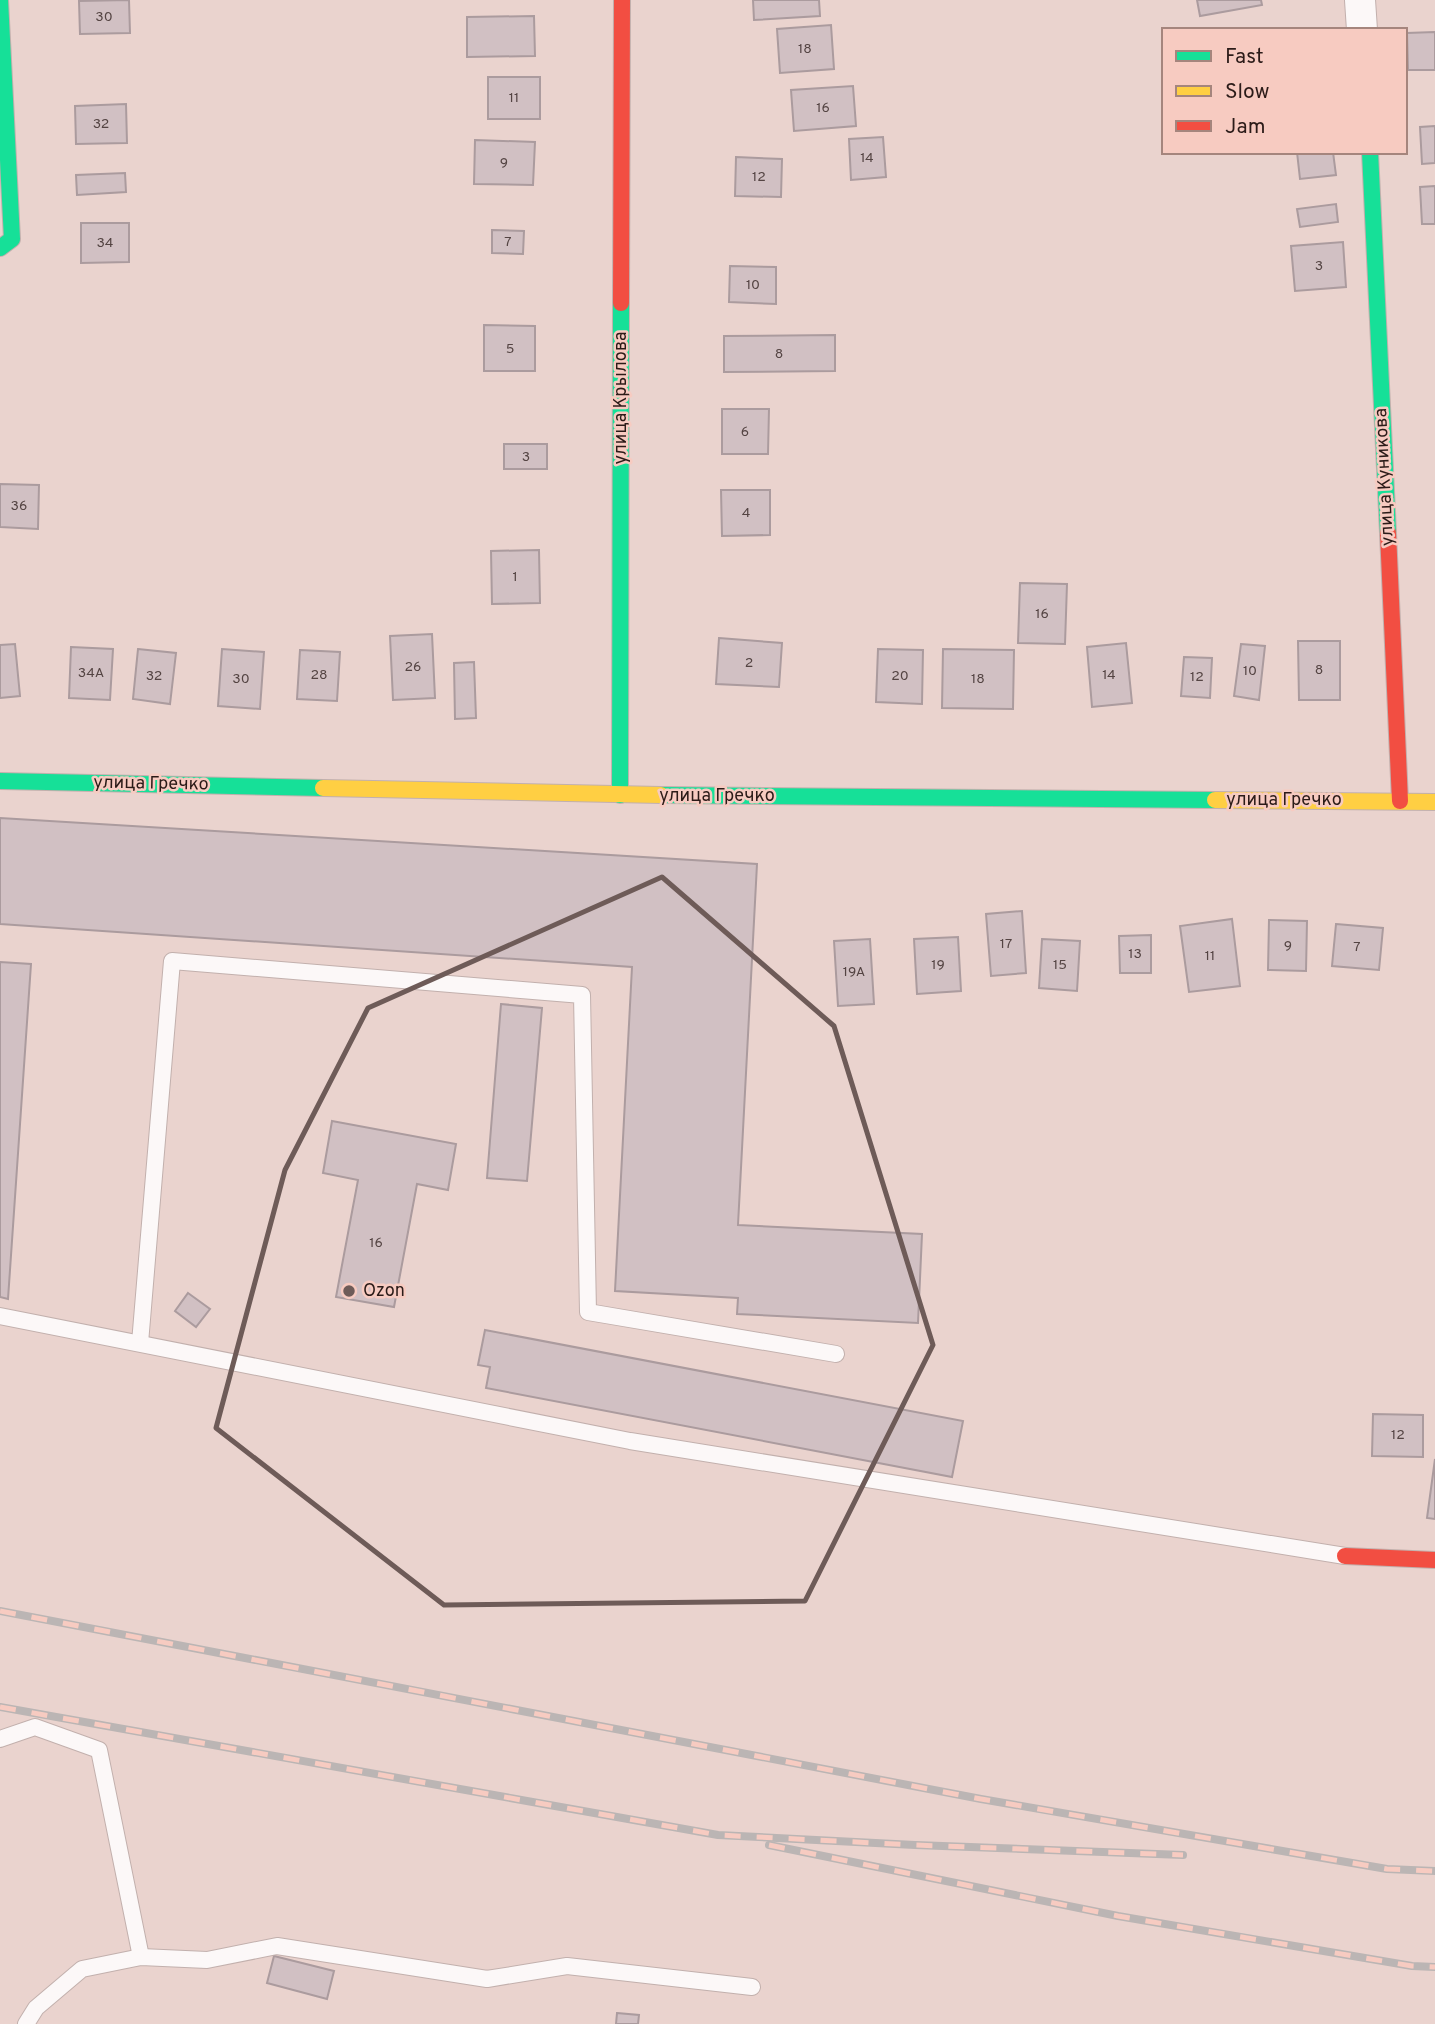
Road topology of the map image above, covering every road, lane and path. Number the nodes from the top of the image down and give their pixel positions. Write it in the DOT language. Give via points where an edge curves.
graph roads {
  1 [pos="0,0"];
  2 [pos="622,0"];
  3 [pos="1360,0"];
  4 [pos="1362,28"];
  5 [pos="1370,154"];
  6 [pos="0,248"];
  7 [pos="0,781"];
  8 [pos="620,795"];
  9 [pos="1400,801"];
  10 [pos="1435,802"];
  11 [pos="0,1316"];
  12 [pos="140,1343"];
  13 [pos="836,1354"];
  14 [pos="1345,1556"];
  15 [pos="1435,1560"];
  16 [pos="0,1738"];
  17 [pos="141,1957"];
  18 [pos="751,1987"];
  19 [pos="26,2024"];
  1 -- 6 [label="street" via="12,240"];
  2 -- 8 [label="street, улица Крылова"];
  3 -- 4 [label="street"];
  5 -- 9 [label="street, улица Куникова"];
  7 -- 8 [label="street, улица Гречко"];
  8 -- 9 [label="street, улица Гречко"];
  9 -- 10 [label="street, улица Гречко"];
  11 -- 12 [label="lane"];
  12 -- 13 [label="lane" via="172,961 582,995 588,1312"];
  12 -- 14 [label="lane" via="630,1441"];
  14 -- 15 [label="street"];
  16 -- 17 [label="lane" via="35,1727 99,1750"];
  17 -- 18 [label="lane" via="207,1960 277,1946 487,1979 567,1966"];
  17 -- 19 [label="lane" via="82,1969 36,2008"];
}
